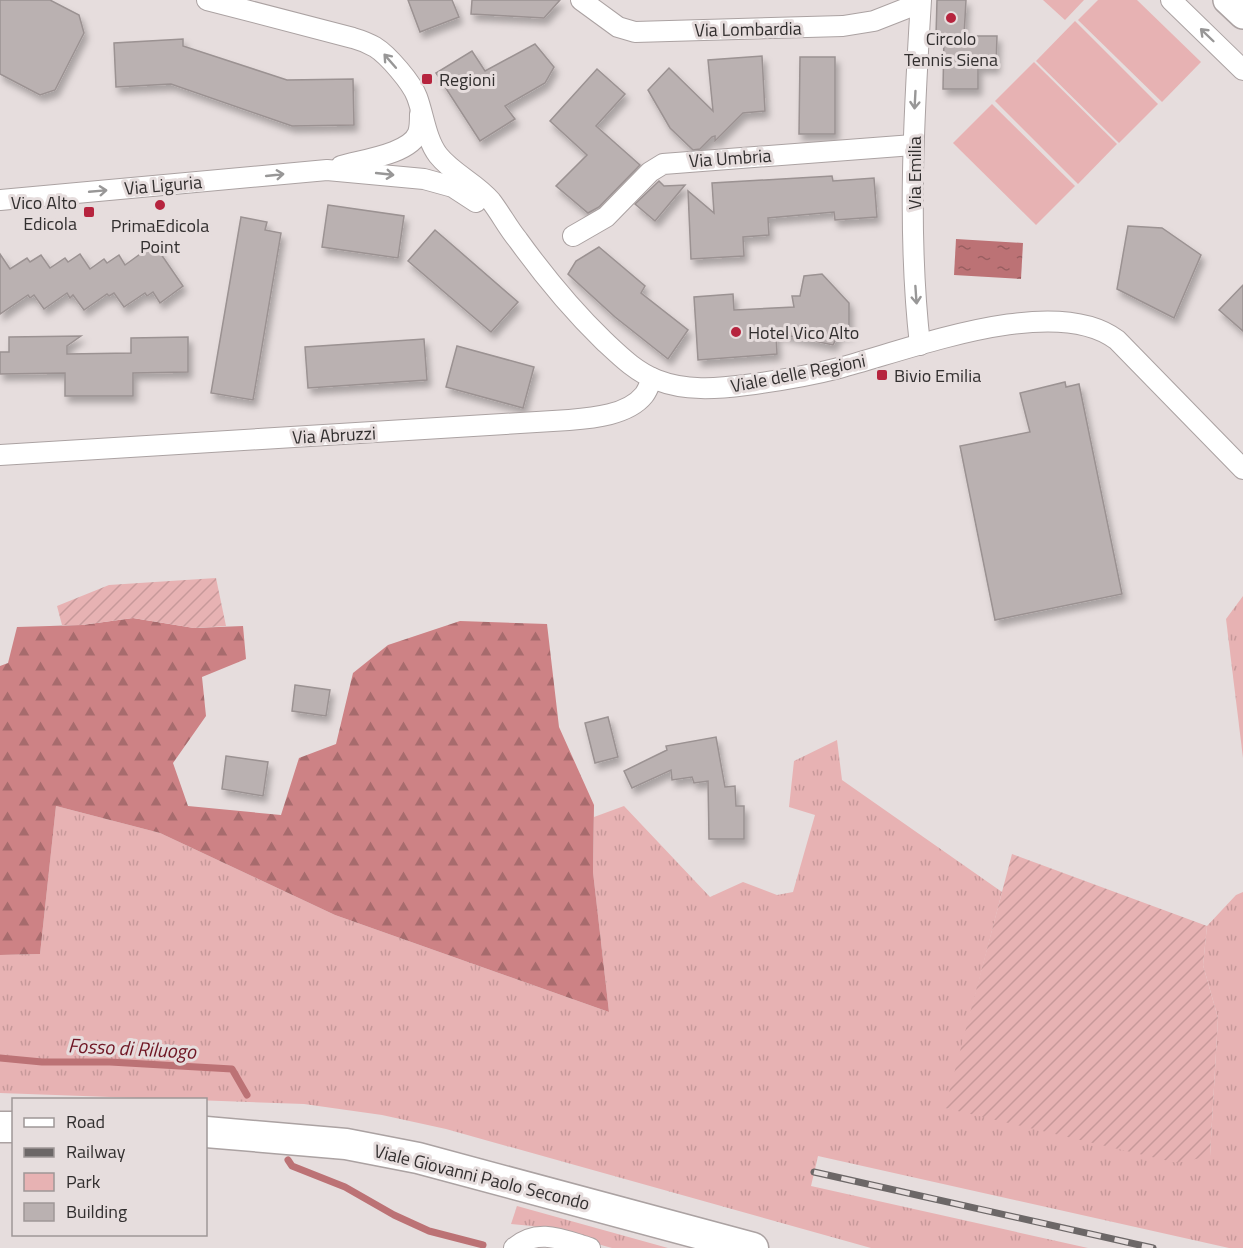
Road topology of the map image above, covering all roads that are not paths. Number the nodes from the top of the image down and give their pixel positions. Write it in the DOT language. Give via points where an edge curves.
graph roads {
  1 [pos="207,0"];
  2 [pos="580,0"];
  3 [pos="1171,0"];
  4 [pos="1227,0"];
  5 [pos="920,2"];
  6 [pos="1243,15"];
  7 [pos="1243,70"];
  8 [pos="421,110"];
  9 [pos="913,145"];
  10 [pos="327,170"];
  11 [pos="0,200"];
  12 [pos="509,229"];
  13 [pos="573,236"];
  14 [pos="920,345"];
  15 [pos="652,378"];
  16 [pos="0,455"];
  17 [pos="1243,469"];
  18 [pos="207,1132"];
  19 [pos="514,1248"];
  20 [pos="590,1248"];
  21 [pos="753,1248"];
  8 -- 1 [label="street, Viale delle Regioni, one-way" via="410,86 384,55 370,45"];
  2 -- 5 [label="street, Via Lombardia" via="618,27 635,32 843,26 874,21"];
  7 -- 3 [label="street, one-way"];
  4 -- 6 [label="street"];
  5 -- 9 [label="street, Via Emilia, one-way"];
  8 -- 10 [label="street, Via Liguria" via="419,132 409,145"];
  8 -- 12 [label="street, Viale delle Regioni" via="437,153 487,197"];
  9 -- 13 [label="street, Via Umbria" via="663,164 650,171 606,217"];
  9 -- 14 [label="street, Via Emilia, one-way"];
  11 -- 10 [label="street, Via Liguria, one-way"];
  10 -- 12 [label="street, Via Liguria, one-way" via="446,184 473,199"];
  12 -- 15 [label="street, Viale delle Regioni" via="579,316 623,358"];
  14 -- 15 [label="street, Viale delle Regioni" via="836,369 759,384 695,388"];
  14 -- 17 [label="street, Viale delle Regioni" via="1018,324 1068,322 1100,329 1132,354"];
  15 -- 16 [label="street, Via Abruzzi" via="643,396 627,407 577,420"];
  18 -- 21 [label="main road, Viale Giovanni Paolo Secondo" via="381,1150"];
  19 -- 20 [label="street" via="539,1236"];
}
